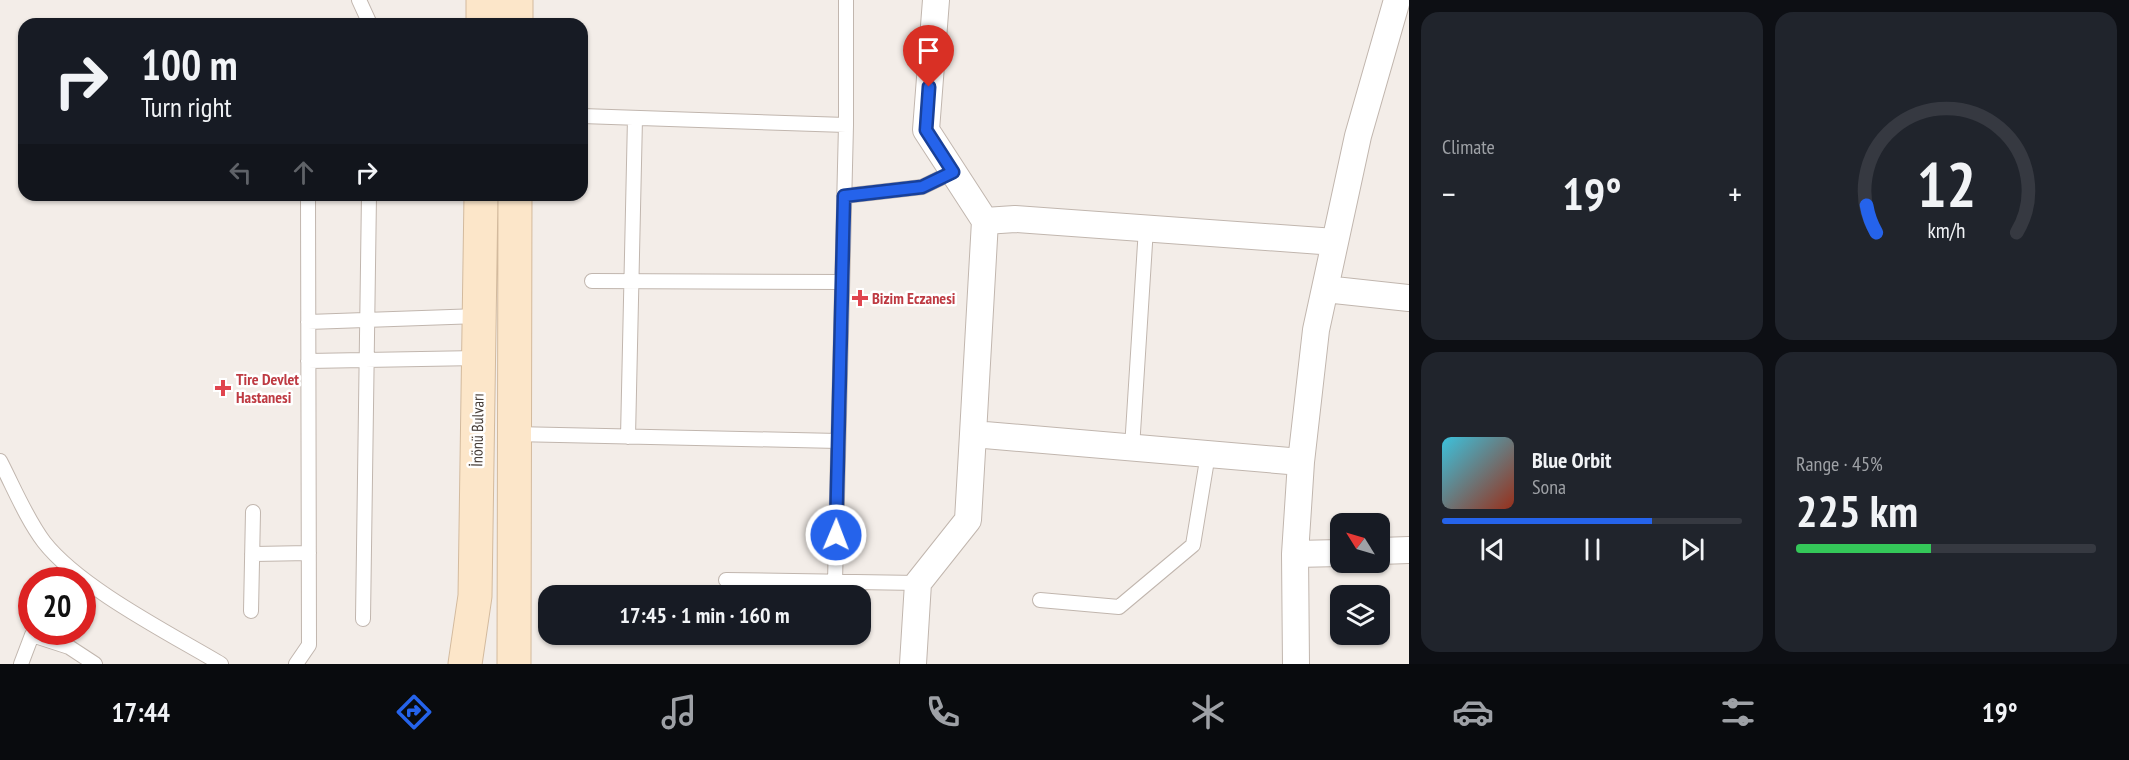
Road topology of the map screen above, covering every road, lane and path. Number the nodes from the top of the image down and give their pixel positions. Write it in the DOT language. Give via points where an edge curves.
graph roads {
  1 [pos="359,0"];
  2 [pos="483,0"];
  3 [pos="516,0"];
  4 [pos="846,0"];
  5 [pos="936,0"];
  6 [pos="1397,3"];
  7 [pos="367,18"];
  8 [pos="483,18"];
  9 [pos="516,18"];
  10 [pos="588,116"];
  11 [pos="635,118"];
  12 [pos="846,125"];
  13 [pos="953,172"];
  14 [pos="844,196"];
  15 [pos="308,201"];
  16 [pos="369,201"];
  17 [pos="481,201"];
  18 [pos="515,201"];
  19 [pos="985,221"];
  20 [pos="1146,228"];
  21 [pos="1335,242"];
  22 [pos="592,281"];
  23 [pos="632,282"];
  24 [pos="842,282"];
  25 [pos="1325,289"];
  26 [pos="1409,298"];
  27 [pos="479,316"];
  28 [pos="368,320"];
  29 [pos="308,322"];
  30 [pos="478,358"];
  31 [pos="367,360"];
  32 [pos="308,361"];
  33 [pos="514,434"];
  34 [pos="973,434"];
  35 [pos="628,437"];
  36 [pos="838,441"];
  37 [pos="1132,448"];
  38 [pos="1208,454"];
  39 [pos="0,461"];
  40 [pos="1301,462"];
  41 [pos="253,512"];
  42 [pos="1409,550"];
  43 [pos="1390,551"];
  44 [pos="1330,553"];
  45 [pos="252,554"];
  46 [pos="309,554"];
  47 [pos="1295,554"];
  48 [pos="726,580"];
  49 [pos="835,582"];
  50 [pos="918,583"];
  51 [pos="1040,600"];
  52 [pos="251,611"];
  53 [pos="363,619"];
  54 [pos="21,664"];
  55 [pos="95,664"];
  56 [pos="220,664"];
  57 [pos="296,664"];
  58 [pos="465,664"];
  59 [pos="514,664"];
  60 [pos="913,664"];
  61 [pos="1296,664"];
  1 -- 7 [label="lane"];
  2 -- 8 [label="main road"];
  3 -- 9 [label="main road"];
  4 -- 12 [label="lane"];
  5 -- 13 [label="street" via="926,130"];
  6 -- 21 [label="street" via="1358,136"];
  10 -- 11 [label="lane"];
  11 -- 12 [label="lane"];
  11 -- 23 [label="lane"];
  12 -- 14 [label="lane"];
  13 -- 14 [label="lane" via="922,187"];
  13 -- 19 [label="street"];
  14 -- 24 [label="lane"];
  15 -- 29 [label="lane"];
  16 -- 28 [label="lane"];
  17 -- 27 [label="main road, İnönü Bulvarı"];
  18 -- 33 [label="main road"];
  19 -- 20 [label="street" via="1015,219"];
  19 -- 34 [label="street"];
  20 -- 21 [label="street"];
  20 -- 37 [label="lane"];
  21 -- 25 [label="street"];
  22 -- 23 [label="lane"];
  23 -- 24 [label="lane"];
  23 -- 35 [label="lane"];
  24 -- 36 [label="lane"];
  25 -- 26 [label="street"];
  25 -- 40 [label="street" via="1316,330"];
  27 -- 28 [label="lane"];
  27 -- 30 [label="main road, İnönü Bulvarı"];
  28 -- 29 [label="lane"];
  28 -- 31 [label="lane"];
  29 -- 32 [label="lane"];
  30 -- 31 [label="lane"];
  30 -- 58 [label="main road, İnönü Bulvarı" via="475,596"];
  31 -- 32 [label="lane"];
  31 -- 53 [label="lane"];
  32 -- 46 [label="lane"];
  33 -- 35 [label="lane"];
  33 -- 59 [label="main road"];
  34 -- 37 [label="street"];
  34 -- 50 [label="street" via="968,520"];
  35 -- 36 [label="lane"];
  36 -- 49 [label="lane"];
  37 -- 38 [label="street"];
  38 -- 40 [label="street"];
  38 -- 51 [label="lane" via="1193,545 1119,607"];
  39 -- 56 [label="lane" via="33,525 60,558 88,582"];
  40 -- 47 [label="street"];
  41 -- 45 [label="lane"];
  42 -- 43 [label="street"];
  44 -- 47 [label="street"];
  45 -- 46 [label="lane"];
  45 -- 52 [label="lane"];
  46 -- 57 [label="lane" via="309,645"];
  47 -- 61 [label="street"];
  48 -- 49 [label="lane"];
  49 -- 50 [label="lane"];
  50 -- 60 [label="street"];
  54 -- 55 [label="lane" via="32,635 69,646"];
}
